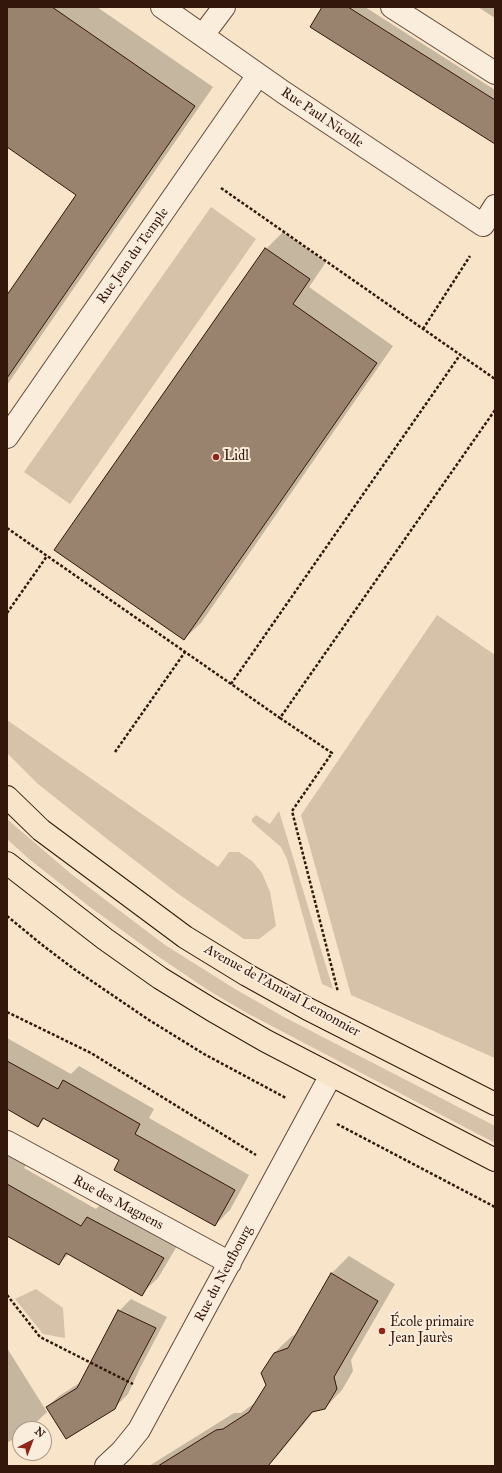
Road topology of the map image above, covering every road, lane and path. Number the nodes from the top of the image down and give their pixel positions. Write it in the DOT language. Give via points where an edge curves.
graph roads {
  1 [pos="162,7"];
  2 [pos="224,7"];
  3 [pos="392,7"];
  4 [pos="203,35"];
  5 [pos="495,73"];
  6 [pos="258,75"];
  7 [pos="221,188"];
  8 [pos="495,206"];
  9 [pos="470,256"];
  10 [pos="423,329"];
  11 [pos="460,355"];
  12 [pos="495,379"];
  13 [pos="495,410"];
  14 [pos="7,437"];
  15 [pos="7,528"];
  16 [pos="47,556"];
  17 [pos="7,614"];
  18 [pos="185,652"];
  19 [pos="231,684"];
  20 [pos="280,718"];
  21 [pos="115,752"];
  22 [pos="7,797"];
  23 [pos="7,863"];
  24 [pos="7,916"];
  25 [pos="339,993"];
  26 [pos="7,1012"];
  27 [pos="331,1075"];
  28 [pos="284,1097"];
  29 [pos="495,1104"];
  30 [pos="344,1127"];
  31 [pos="7,1142"];
  32 [pos="495,1160"];
  33 [pos="280,1170"];
  34 [pos="495,1207"];
  35 [pos="230,1263"];
  36 [pos="7,1295"];
  37 [pos="158,1397"];
  38 [pos="106,1466"];
  1 -- 4 [label="street, Rue Paul Nicolle"];
  2 -- 4 [label="street"];
  3 -- 5 [label="street"];
  4 -- 6 [label="street, Rue Paul Nicolle"];
  6 -- 8 [label="street, Rue Paul Nicolle" via="483,225"];
  6 -- 14 [label="street, Rue Jean du Temple"];
  7 -- 10 [label="path"];
  9 -- 10 [label="path"];
  10 -- 11 [label="path"];
  11 -- 12 [label="path"];
  11 -- 19 [label="path"];
  13 -- 20 [label="path"];
  15 -- 16 [label="path"];
  16 -- 17 [label="path"];
  16 -- 18 [label="path"];
  18 -- 19 [label="path"];
  18 -- 21 [label="path"];
  19 -- 20 [label="path"];
  20 -- 25 [label="path" via="332,754 292,811"];
  22 -- 29 [label="main road, Avenue de l'Amiral Lemonnier" via="41,830 192,941 308,1009"];
  23 -- 27 [label="main road" via="104,939 160,978 266,1041"];
  24 -- 28 [label="path" via="74,969 149,1020 204,1054"];
  26 -- 33 [label="path" via="91,1053"];
  27 -- 32 [label="main road"];
  27 -- 33 [label="street, Rue du Neufbourg"];
  30 -- 34 [label="path"];
  31 -- 35 [label="street, Rue des Magnens"];
  33 -- 35 [label="street, Rue du Neufbourg"];
  35 -- 37 [label="street, Rue du Neufbourg"];
  36 -- 37 [label="path" via="40,1337"];
  37 -- 38 [label="street, Rue du Neufbourg" via="139,1430"];
}
